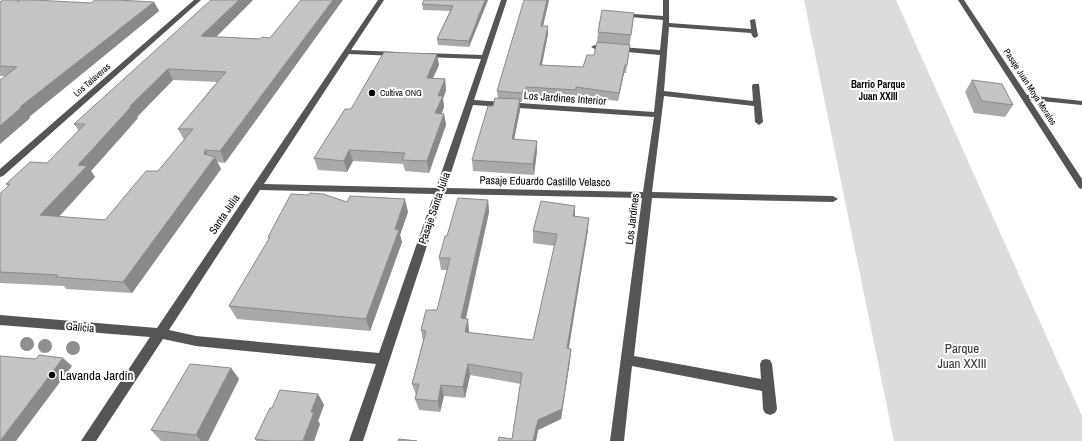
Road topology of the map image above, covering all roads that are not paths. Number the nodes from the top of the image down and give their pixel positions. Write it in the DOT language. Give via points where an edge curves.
graph roads {
  1 [pos="198,0"];
  2 [pos="381,0"];
  3 [pos="504,0"];
  4 [pos="666,0"];
  5 [pos="961,0"];
  6 [pos="612,14"];
  7 [pos="753,20"];
  8 [pos="667,22"];
  9 [pos="595,47"];
  10 [pos="346,52"];
  11 [pos="664,53"];
  12 [pos="400,54"];
  13 [pos="416,55"];
  14 [pos="485,57"];
  15 [pos="756,86"];
  16 [pos="660,93"];
  17 [pos="1024,97"];
  18 [pos="470,102"];
  19 [pos="1082,103"];
  20 [pos="758,104"];
  21 [pos="658,115"];
  22 [pos="759,122"];
  23 [pos="0,174"];
  24 [pos="1082,186"];
  25 [pos="256,187"];
  26 [pos="440,191"];
  27 [pos="647,196"];
  28 [pos="833,199"];
  29 [pos="0,320"];
  30 [pos="160,333"];
  31 [pos="384,359"];
  32 [pos="627,360"];
  33 [pos="766,364"];
  34 [pos="768,386"];
  35 [pos="770,409"];
  36 [pos="88,441"];
  37 [pos="356,441"];
  38 [pos="617,441"];
  1 -- 23 [label="street, Los Talaveras"];
  2 -- 10 [label="street, Santa Julia"];
  3 -- 14 [label="street, Pasaje Santa Julia"];
  4 -- 8 [label="street, Los Jardines"];
  5 -- 17 [label="street, Pasaje Juan Moya Morales"];
  6 -- 8 [label="street"];
  7 -- 8 [label="street" via="755,34"];
  8 -- 11 [label="street, Los Jardines"];
  9 -- 11 [label="street"];
  10 -- 12 [label="street"];
  10 -- 25 [label="street, Santa Julia"];
  11 -- 16 [label="street, Los Jardines"];
  13 -- 14 [label="street"];
  14 -- 18 [label="street, Pasaje Santa Julia"];
  15 -- 20 [label="street"];
  16 -- 20 [label="street"];
  16 -- 21 [label="street, Los Jardines"];
  17 -- 19 [label="street"];
  17 -- 24 [label="street, Pasaje Juan Moya Morales"];
  18 -- 21 [label="street, Los Jardines Interior"];
  18 -- 26 [label="street, Pasaje Santa Julia"];
  20 -- 22 [label="street"];
  21 -- 27 [label="street, Los Jardines"];
  25 -- 26 [label="street, Pasaje Eduardo Castillo Velasco"];
  25 -- 30 [label="street, Santa Julia"];
  26 -- 27 [label="street, Pasaje Eduardo Castillo Velasco"];
  26 -- 31 [label="street, Pasaje Santa Julia"];
  27 -- 28 [label="street, Pasaje Eduardo Castillo Velasco"];
  27 -- 32 [label="street, Los Jardines"];
  29 -- 30 [label="street, Galicia"];
  30 -- 31 [label="street" via="196,341"];
  30 -- 36 [label="street, Santa Julia"];
  31 -- 37 [label="street, Pasaje Santa Julia"];
  32 -- 34 [label="street"];
  32 -- 38 [label="street, Los Jardines"];
  33 -- 34 [label="street"];
  34 -- 35 [label="street"];
}
